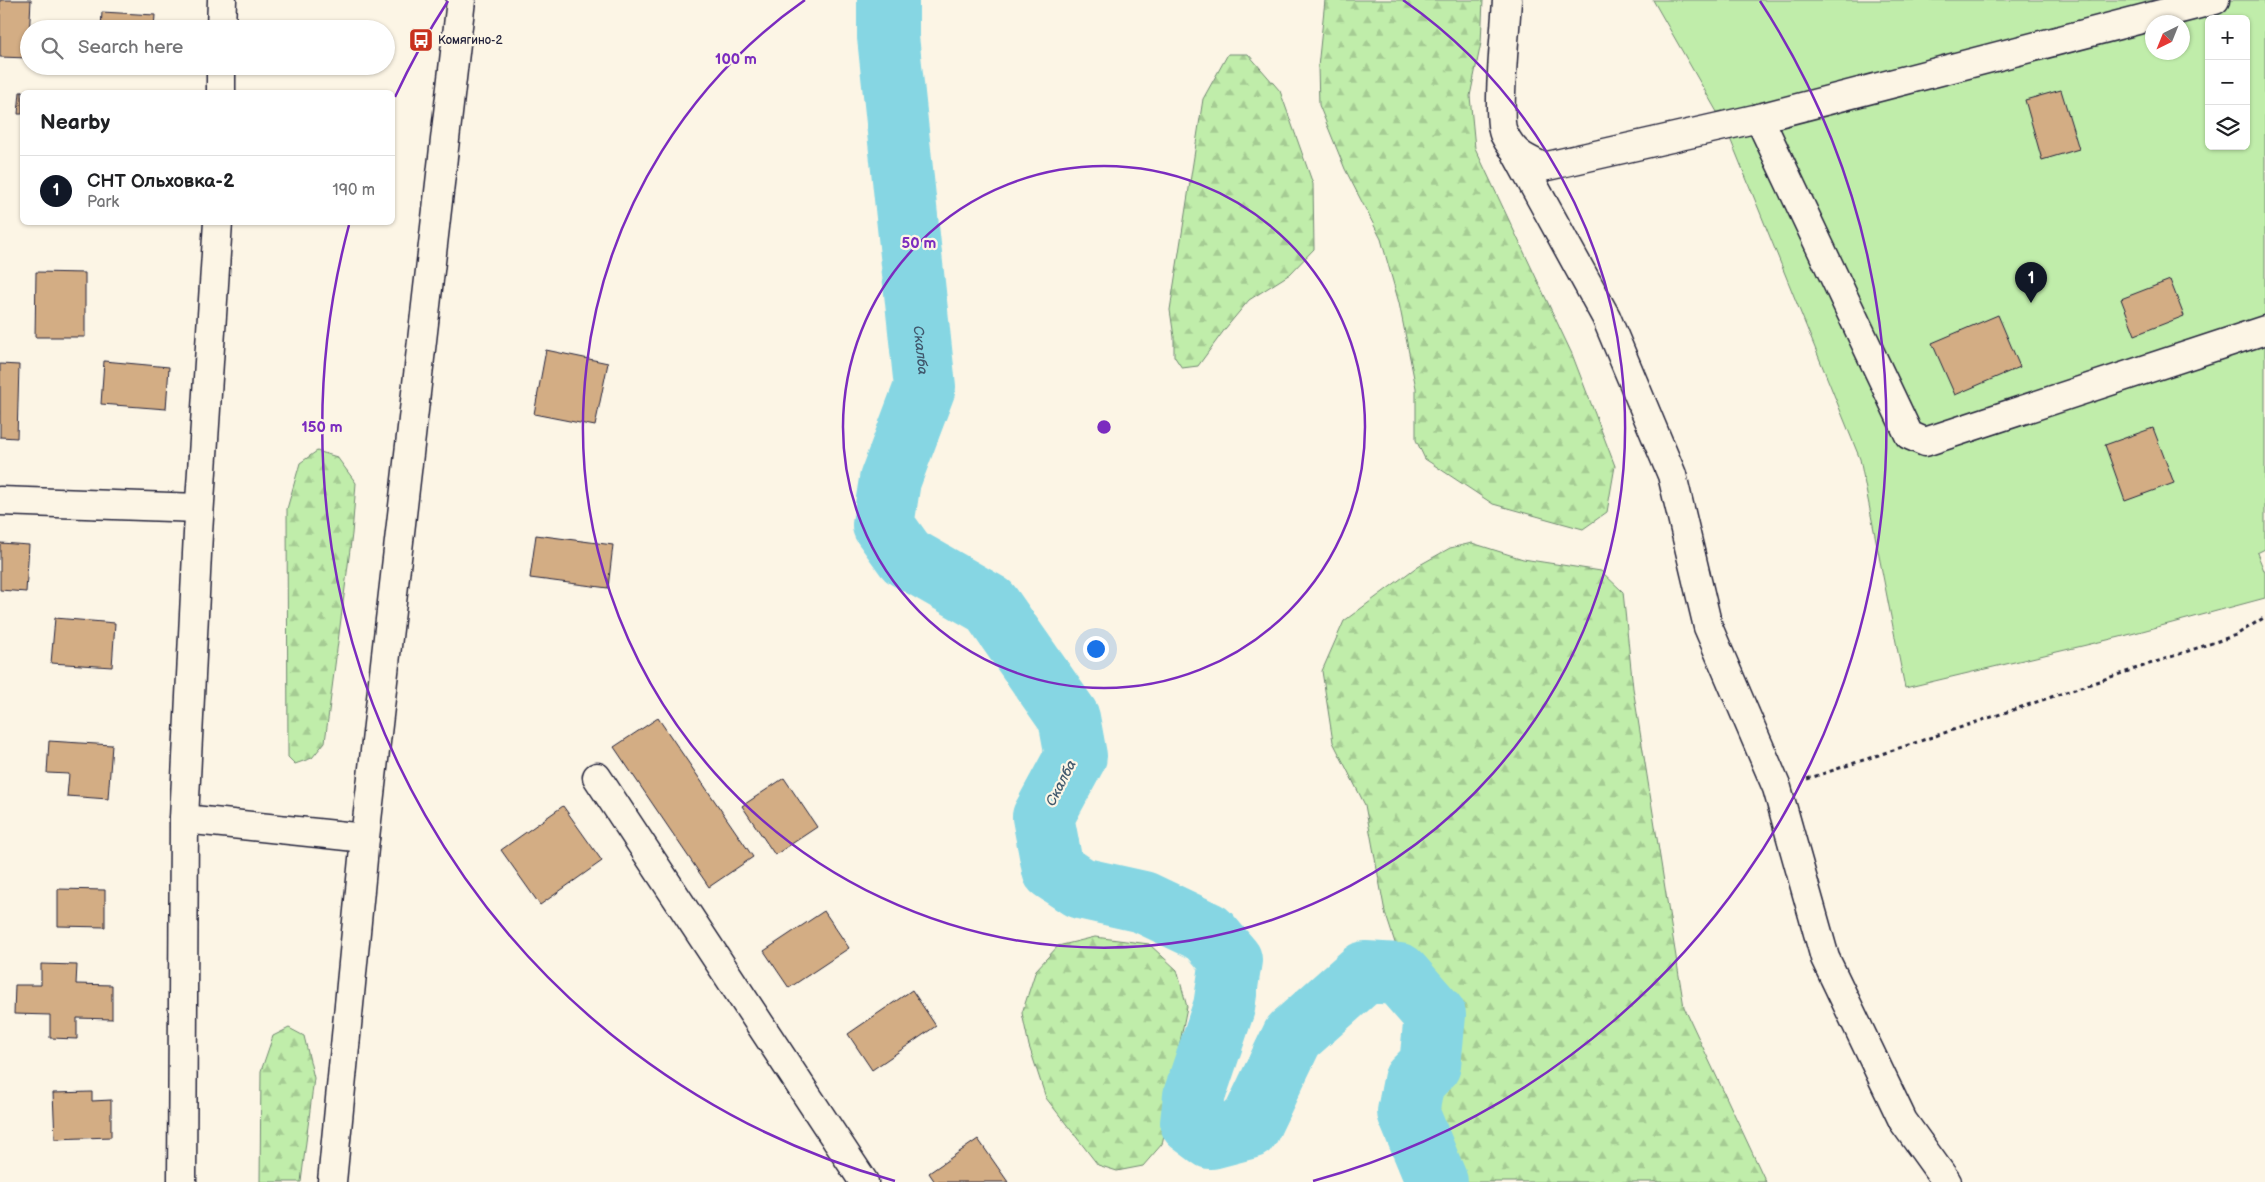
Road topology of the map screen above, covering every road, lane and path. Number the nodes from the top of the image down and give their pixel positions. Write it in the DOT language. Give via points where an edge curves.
graph roads {
  1 [pos="222,0"];
  2 [pos="460,0"];
  3 [pos="1507,0"];
  4 [pos="2215,0"];
  5 [pos="221,20"];
  6 [pos="221,75"];
  7 [pos="221,90"];
  8 [pos="1759,118"];
  9 [pos="1518,155"];
  10 [pos="218,225"];
  11 [pos="2265,330"];
  12 [pos="0,501"];
  13 [pos="200,508"];
  14 [pos="2265,617"];
  15 [pos="597,777"];
  16 [pos="1778,788"];
  17 [pos="184,819"];
  18 [pos="365,838"];
  19 [pos="182,1182"];
  20 [pos="332,1182"];
  21 [pos="864,1182"];
  22 [pos="1947,1182"];
  1 -- 5 [label="street"];
  2 -- 18 [label="street"];
  3 -- 9 [label="street" via="1502,132"];
  4 -- 8 [label="street"];
  6 -- 7 [label="street"];
  8 -- 9 [label="street" via="1543,167"];
  8 -- 11 [label="street" via="1909,435 1925,442"];
  9 -- 16 [label="street" via="1606,317 1672,475 1708,627"];
  10 -- 13 [label="street"];
  12 -- 13 [label="street"];
  13 -- 17 [label="street"];
  14 -- 16 [label="path" via="2236,636"];
  15 -- 21 [label="street"];
  16 -- 22 [label="street" via="1825,958 1903,1121"];
  17 -- 18 [label="street"];
  17 -- 19 [label="street"];
  18 -- 20 [label="street"];
}
